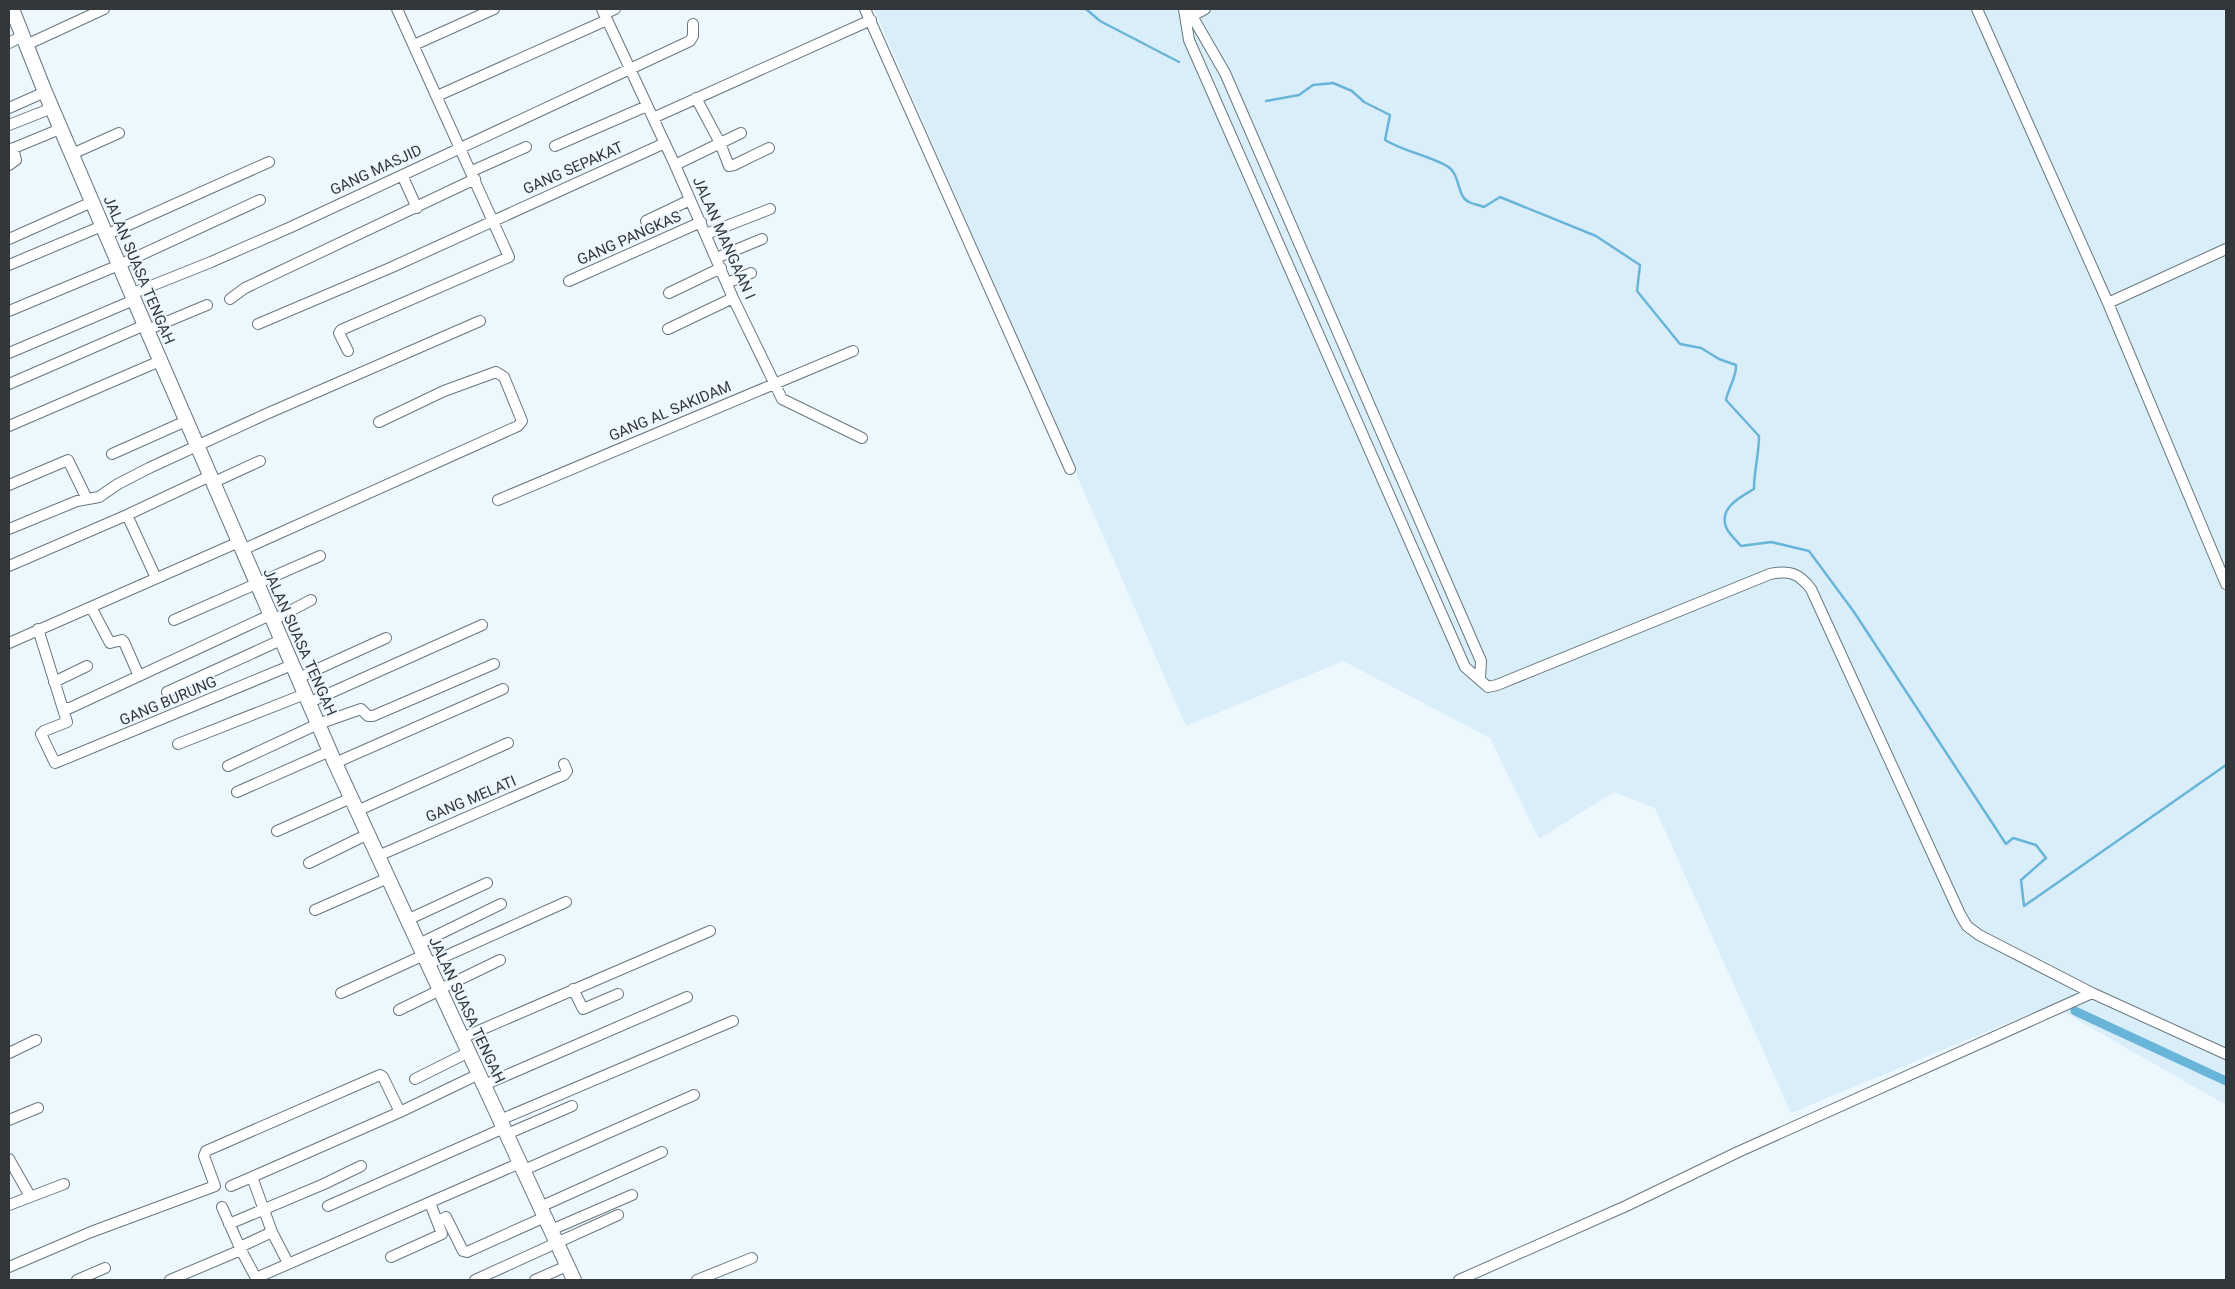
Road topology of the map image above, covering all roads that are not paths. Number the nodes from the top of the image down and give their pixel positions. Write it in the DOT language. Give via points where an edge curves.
graph roads {
  1 [pos="12,9"];
  2 [pos="104,9"];
  3 [pos="398,9"];
  4 [pos="494,9"];
  5 [pos="615,9"];
  6 [pos="866,9"];
  7 [pos="1184,9"];
  8 [pos="1205,9"];
  9 [pos="1976,9"];
  10 [pos="605,14"];
  11 [pos="1189,15"];
  12 [pos="871,20"];
  13 [pos="693,24"];
  14 [pos="24,41"];
  15 [pos="9,42"];
  16 [pos="414,45"];
  17 [pos="631,69"];
  18 [pos="45,92"];
  19 [pos="437,96"];
  20 [pos="696,98"];
  21 [pos="647,106"];
  22 [pos="9,108"];
  23 [pos="52,108"];
  24 [pos="653,118"];
  25 [pos="9,126"];
  26 [pos="60,128"];
  27 [pos="120,133"];
  28 [pos="741,133"];
  29 [pos="665,143"];
  30 [pos="720,143"];
  31 [pos="556,146"];
  32 [pos="526,147"];
  33 [pos="461,148"];
  34 [pos="769,148"];
  35 [pos="11,149"];
  36 [pos="72,154"];
  37 [pos="269,162"];
  38 [pos="9,165"];
  39 [pos="675,165"];
  40 [pos="402,175"];
  41 [pos="474,175"];
  42 [pos="260,200"];
  43 [pos="690,200"];
  44 [pos="92,202"];
  45 [pos="417,208"];
  46 [pos="770,209"];
  47 [pos="493,220"];
  48 [pos="646,221"];
  49 [pos="701,222"];
  50 [pos="104,230"];
  51 [pos="706,234"];
  52 [pos="9,239"];
  53 [pos="762,239"];
  54 [pos="2226,250"];
  55 [pos="716,258"];
  56 [pos="9,265"];
  57 [pos="119,265"];
  58 [pos="721,268"];
  59 [pos="751,273"];
  60 [pos="569,281"];
  61 [pos="727,283"];
  62 [pos="669,293"];
  63 [pos="133,297"];
  64 [pos="733,298"];
  65 [pos="230,299"];
  66 [pos="2108,303"];
  67 [pos="207,305"];
  68 [pos="9,312"];
  69 [pos="480,321"];
  70 [pos="258,324"];
  71 [pos="146,328"];
  72 [pos="668,329"];
  73 [pos="348,351"];
  74 [pos="853,351"];
  75 [pos="9,353"];
  76 [pos="160,361"];
  77 [pos="774,383"];
  78 [pos="9,384"];
  79 [pos="186,421"];
  80 [pos="379,422"];
  81 [pos="9,426"];
  82 [pos="862,438"];
  83 [pos="197,447"];
  84 [pos="112,454"];
  85 [pos="260,461"];
  86 [pos="1070,469"];
  87 [pos="211,479"];
  88 [pos="9,485"];
  89 [pos="87,499"];
  90 [pos="498,500"];
  91 [pos="127,516"];
  92 [pos="9,529"];
  93 [pos="240,546"];
  94 [pos="320,556"];
  95 [pos="9,566"];
  96 [pos="156,578"];
  97 [pos="256,583"];
  98 [pos="2226,584"];
  99 [pos="311,600"];
  100 [pos="91,607"];
  101 [pos="271,617"];
  102 [pos="174,620"];
  103 [pos="482,625"];
  104 [pos="38,629"];
  105 [pos="386,638"];
  106 [pos="281,640"];
  107 [pos="9,643"];
  108 [pos="494,664"];
  109 [pos="292,665"];
  110 [pos="88,666"];
  111 [pos="139,676"];
  112 [pos="298,678"];
  113 [pos="1480,678"];
  114 [pos="54,682"];
  115 [pos="503,689"];
  116 [pos="167,692"];
  117 [pos="307,698"];
  118 [pos="64,708"];
  119 [pos="318,724"];
  120 [pos="508,743"];
  121 [pos="178,744"];
  122 [pos="332,757"];
  123 [pos="564,764"];
  124 [pos="228,766"];
  125 [pos="237,792"];
  126 [pos="351,798"];
  127 [pos="357,811"];
  128 [pos="277,831"];
  129 [pos="368,834"];
  130 [pos="378,856"];
  131 [pos="309,863"];
  132 [pos="388,878"];
  133 [pos="487,883"];
  134 [pos="566,902"];
  135 [pos="501,904"];
  136 [pos="315,910"];
  137 [pos="408,920"];
  138 [pos="710,931"];
  139 [pos="424,954"];
  140 [pos="500,960"];
  141 [pos="440,989"];
  142 [pos="573,989"];
  143 [pos="2092,992"];
  144 [pos="341,993"];
  145 [pos="618,994"];
  146 [pos="687,997"];
  147 [pos="399,1010"];
  148 [pos="733,1021"];
  149 [pos="462,1038"];
  150 [pos="36,1040"];
  151 [pos="469,1052"];
  152 [pos="9,1053"];
  153 [pos="2226,1054"];
  154 [pos="416,1078"];
  155 [pos="482,1080"];
  156 [pos="694,1095"];
  157 [pos="572,1106"];
  158 [pos="38,1108"];
  159 [pos="400,1112"];
  160 [pos="9,1120"];
  161 [pos="504,1127"];
  162 [pos="662,1152"];
  163 [pos="9,1159"];
  164 [pos="361,1166"];
  165 [pos="522,1167"];
  166 [pos="252,1177"];
  167 [pos="64,1184"];
  168 [pos="232,1186"];
  169 [pos="632,1195"];
  170 [pos="30,1196"];
  171 [pos="430,1203"];
  172 [pos="9,1205"];
  173 [pos="328,1206"];
  174 [pos="222,1207"];
  175 [pos="264,1209"];
  176 [pos="618,1216"];
  177 [pos="438,1221"];
  178 [pos="229,1224"];
  179 [pos="548,1224"];
  180 [pos="272,1232"];
  181 [pos="240,1249"];
  182 [pos="391,1256"];
  183 [pos="752,1258"];
  184 [pos="288,1264"];
  185 [pos="567,1266"];
  186 [pos="9,1267"];
  187 [pos="105,1268"];
  188 [pos="1479,1276"];
  189 [pos="257,1279"];
  190 [pos="77,1280"];
  191 [pos="170,1280"];
  192 [pos="475,1280"];
  193 [pos="535,1280"];
  194 [pos="574,1280"];
  195 [pos="697,1280"];
  196 [pos="1459,1280"];
  1 -- 14 [label="street, JALAN SUASA TENGAH"];
  2 -- 14 [label="street"];
  3 -- 16 [label="street"];
  4 -- 16 [label="street"];
  5 -- 10 [label="street"];
  6 -- 12 [label="street"];
  7 -- 11 [label="street"];
  8 -- 11 [label="street"];
  9 -- 66 [label="street"];
  10 -- 17 [label="street, JALAN MANGAAN I"];
  10 -- 19 [label="street"];
  11 -- 113 [label="street" via="1225,73 1481,661"];
  11 -- 113 [label="street" via="1189,40 1465,667"];
  12 -- 20 [label="street"];
  12 -- 86 [label="street"];
  13 -- 17 [label="street, GANG MASJID" via="690,41"];
  14 -- 15 [label="street"];
  14 -- 18 [label="street, JALAN SUASA TENGAH"];
  16 -- 19 [label="street"];
  17 -- 21 [label="street, JALAN MANGAAN I"];
  17 -- 33 [label="street, GANG MASJID"];
  18 -- 22 [label="street"];
  18 -- 23 [label="street, JALAN SUASA TENGAH"];
  19 -- 33 [label="street"];
  20 -- 24 [label="street"];
  20 -- 30 [label="street"];
  21 -- 24 [label="street, JALAN MANGAAN I"];
  21 -- 31 [label="street"];
  23 -- 25 [label="street"];
  23 -- 26 [label="street, JALAN SUASA TENGAH"];
  24 -- 29 [label="street, JALAN MANGAAN I"];
  26 -- 35 [label="street"];
  26 -- 36 [label="street, JALAN SUASA TENGAH"];
  27 -- 36 [label="street"];
  28 -- 30 [label="street"];
  29 -- 39 [label="street, JALAN MANGAAN I"];
  29 -- 47 [label="street, GANG SEPAKAT"];
  30 -- 34 [label="street" via="730,166"];
  30 -- 39 [label="street"];
  32 -- 41 [label="street"];
  33 -- 40 [label="street, GANG MASJID"];
  33 -- 41 [label="street"];
  35 -- 38 [label="street" via="16,160"];
  36 -- 44 [label="street, JALAN SUASA TENGAH"];
  37 -- 50 [label="street"];
  39 -- 43 [label="street, JALAN MANGAAN I"];
  40 -- 45 [label="street"];
  40 -- 63 [label="street, GANG MASJID"];
  41 -- 45 [label="street"];
  41 -- 47 [label="street"];
  42 -- 57 [label="street"];
  43 -- 48 [label="street"];
  43 -- 49 [label="street, JALAN MANGAAN I"];
  44 -- 50 [label="street, JALAN SUASA TENGAH"];
  44 -- 52 [label="street"];
  45 -- 65 [label="street" via="244,288"];
  46 -- 51 [label="street"];
  47 -- 70 [label="street, GANG SEPAKAT"];
  47 -- 73 [label="street" via="509,258 341,330 339,333"];
  49 -- 51 [label="street, JALAN MANGAAN I"];
  49 -- 60 [label="street, GANG PANGKAS"];
  50 -- 56 [label="street"];
  50 -- 57 [label="street, JALAN SUASA TENGAH"];
  51 -- 55 [label="street, JALAN MANGAAN I"];
  53 -- 55 [label="street"];
  54 -- 66 [label="street"];
  55 -- 58 [label="street, JALAN MANGAAN I"];
  57 -- 63 [label="street, JALAN SUASA TENGAH"];
  57 -- 68 [label="street"];
  58 -- 61 [label="street, JALAN MANGAAN I"];
  58 -- 62 [label="street"];
  59 -- 61 [label="street"];
  61 -- 64 [label="street, JALAN MANGAAN I"];
  63 -- 71 [label="street, JALAN SUASA TENGAH"];
  63 -- 75 [label="street, GANG MASJID"];
  64 -- 72 [label="street"];
  64 -- 77 [label="street, JALAN MANGAAN I"];
  66 -- 98 [label="street"];
  67 -- 71 [label="street"];
  69 -- 83 [label="street"];
  71 -- 76 [label="street, JALAN SUASA TENGAH"];
  71 -- 78 [label="street"];
  74 -- 77 [label="street, GANG AL SAKIDAM" via="781,383"];
  76 -- 79 [label="street, JALAN SUASA TENGAH"];
  76 -- 81 [label="street"];
  77 -- 82 [label="street, JALAN MANGAAN I" via="784,401"];
  77 -- 90 [label="street, GANG AL SAKIDAM"];
  79 -- 83 [label="street, JALAN SUASA TENGAH"];
  79 -- 84 [label="street"];
  80 -- 93 [label="street" via="444,391 496,372 504,377 522,421 520,425 478,445"];
  83 -- 87 [label="street, JALAN SUASA TENGAH"];
  83 -- 89 [label="street" via="126,480 99,497"];
  85 -- 87 [label="street"];
  87 -- 91 [label="street"];
  87 -- 93 [label="street, JALAN SUASA TENGAH"];
  88 -- 89 [label="street" via="68,460"];
  89 -- 92 [label="street"];
  91 -- 95 [label="street"];
  91 -- 96 [label="street"];
  93 -- 96 [label="street"];
  93 -- 97 [label="street, JALAN SUASA TENGAH"];
  94 -- 97 [label="street"];
  96 -- 100 [label="street"];
  97 -- 101 [label="street, JALAN SUASA TENGAH"];
  97 -- 102 [label="street"];
  99 -- 101 [label="street"];
  100 -- 104 [label="street"];
  100 -- 111 [label="street" via="110,643 124,642"];
  101 -- 106 [label="street, JALAN SUASA TENGAH"];
  101 -- 111 [label="street"];
  103 -- 117 [label="street"];
  104 -- 107 [label="street"];
  104 -- 114 [label="street"];
  105 -- 112 [label="street"];
  106 -- 109 [label="street, JALAN SUASA TENGAH"];
  106 -- 116 [label="street"];
  108 -- 119 [label="street" via="373,716 368,716 361,709"];
  109 -- 112 [label="street, JALAN SUASA TENGAH"];
  109 -- 118 [label="street, GANG BURUNG" via="55,763 41,734 67,722"];
  110 -- 114 [label="street"];
  111 -- 118 [label="street"];
  112 -- 117 [label="street, JALAN SUASA TENGAH"];
  113 -- 143 [label="street" via="1488,686 1497,686 1770,574 1792,572 1811,589 1967,926"];
  114 -- 118 [label="street"];
  115 -- 122 [label="street"];
  117 -- 119 [label="street, JALAN SUASA TENGAH"];
  117 -- 121 [label="street"];
  119 -- 122 [label="street, JALAN SUASA TENGAH"];
  119 -- 124 [label="street"];
  120 -- 127 [label="street"];
  122 -- 125 [label="street"];
  122 -- 126 [label="street, JALAN SUASA TENGAH"];
  123 -- 130 [label="street, GANG MELATI" via="567,771 564,775"];
  126 -- 127 [label="street, JALAN SUASA TENGAH"];
  126 -- 128 [label="street"];
  127 -- 129 [label="street, JALAN SUASA TENGAH"];
  129 -- 130 [label="street, JALAN SUASA TENGAH"];
  129 -- 131 [label="street"];
  130 -- 132 [label="street, JALAN SUASA TENGAH"];
  132 -- 136 [label="street"];
  132 -- 137 [label="street, JALAN SUASA TENGAH"];
  133 -- 137 [label="street"];
  134 -- 139 [label="street"];
  135 -- 139 [label="street"];
  137 -- 139 [label="street, JALAN SUASA TENGAH"];
  138 -- 142 [label="street"];
  139 -- 141 [label="street, JALAN SUASA TENGAH"];
  139 -- 144 [label="street"];
  140 -- 141 [label="street"];
  141 -- 147 [label="street"];
  141 -- 149 [label="street, JALAN SUASA TENGAH"];
  142 -- 145 [label="street" via="583,1009"];
  142 -- 149 [label="street"];
  143 -- 153 [label="street"];
  143 -- 188 [label="street"];
  146 -- 155 [label="street"];
  148 -- 161 [label="street"];
  149 -- 151 [label="street, JALAN SUASA TENGAH"];
  150 -- 152 [label="street"];
  151 -- 154 [label="street"];
  151 -- 155 [label="street, JALAN SUASA TENGAH"];
  155 -- 159 [label="street"];
  155 -- 161 [label="street, JALAN SUASA TENGAH"];
  156 -- 165 [label="street"];
  157 -- 161 [label="street"];
  158 -- 160 [label="street"];
  159 -- 166 [label="street"];
  159 -- 186 [label="street" via="380,1075 206,1151 204,1156 214,1186"];
  161 -- 165 [label="street, JALAN SUASA TENGAH"];
  161 -- 173 [label="street"];
  162 -- 179 [label="street"];
  163 -- 170 [label="street"];
  164 -- 175 [label="street"];
  165 -- 171 [label="street"];
  165 -- 179 [label="street, JALAN SUASA TENGAH"];
  166 -- 168 [label="street"];
  166 -- 175 [label="street"];
  167 -- 170 [label="street"];
  169 -- 179 [label="street"];
  170 -- 172 [label="street"];
  171 -- 177 [label="street"];
  171 -- 184 [label="street"];
  174 -- 178 [label="street"];
  175 -- 178 [label="street"];
  175 -- 180 [label="street"];
  176 -- 179 [label="street"];
  177 -- 179 [label="street" via="446,1217 463,1251 467,1252"];
  177 -- 182 [label="street" via="442,1234"];
  178 -- 181 [label="street"];
  179 -- 185 [label="street, JALAN SUASA TENGAH"];
  179 -- 192 [label="street"];
  180 -- 181 [label="street"];
  180 -- 184 [label="street"];
  181 -- 189 [label="street"];
  181 -- 191 [label="street"];
  183 -- 195 [label="street"];
  184 -- 189 [label="street"];
  185 -- 193 [label="street"];
  185 -- 194 [label="street, JALAN SUASA TENGAH"];
  187 -- 190 [label="street"];
  188 -- 196 [label="street"];
}
